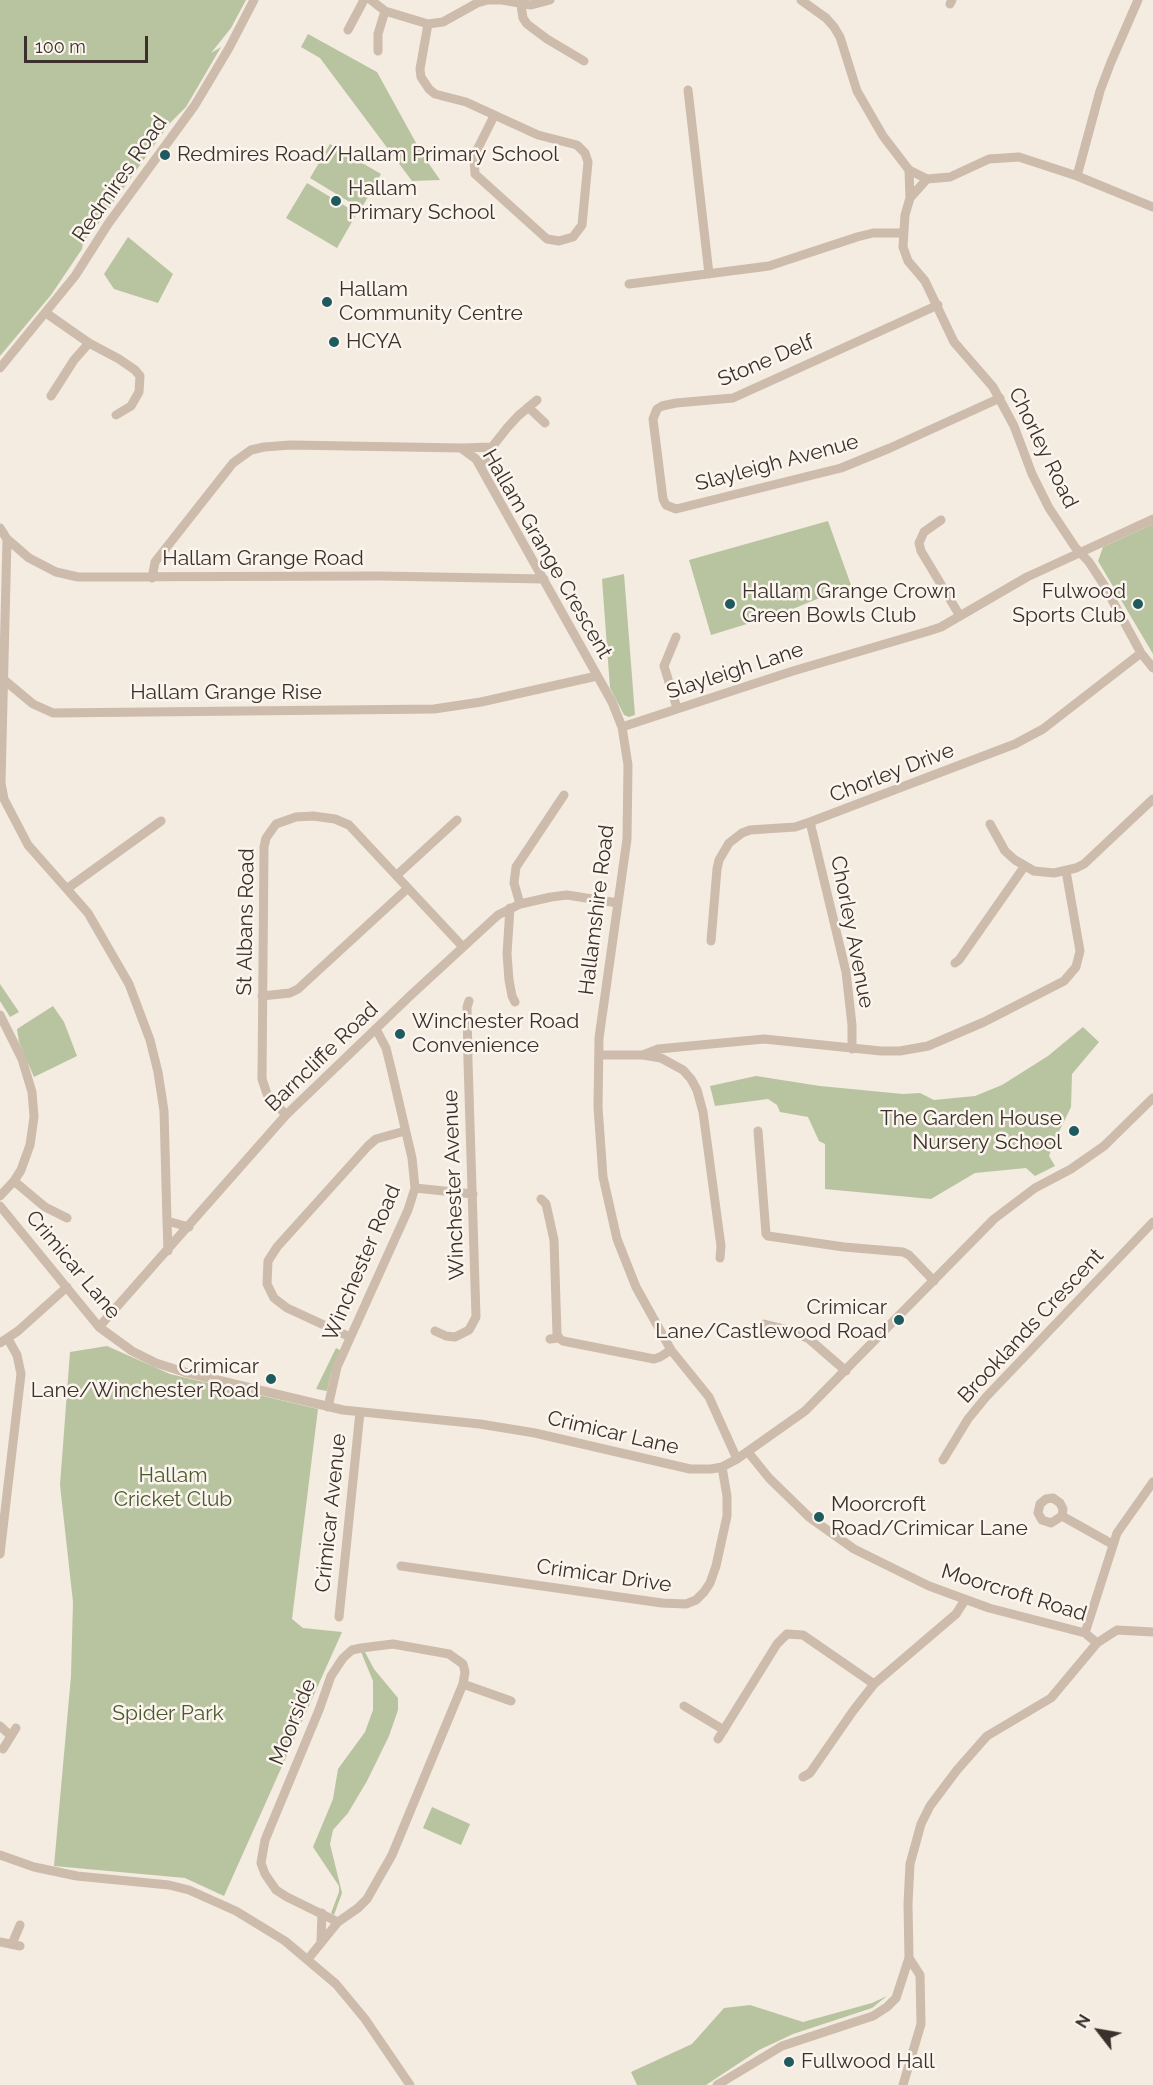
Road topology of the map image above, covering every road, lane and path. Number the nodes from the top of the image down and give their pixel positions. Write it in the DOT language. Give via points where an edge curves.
graph roads {
  1 [pos="254,0"];
  2 [pos="550,0"];
  3 [pos="801,0"];
  4 [pos="1138,0"];
  5 [pos="371,1"];
  6 [pos="521,4"];
  7 [pos="385,11"];
  8 [pos="428,24"];
  9 [pos="348,30"];
  10 [pos="378,51"];
  11 [pos="584,61"];
  12 [pos="688,90"];
  13 [pos="494,116"];
  14 [pos="909,170"];
  15 [pos="1077,176"];
  16 [pos="927,179"];
  17 [pos="910,198"];
  18 [pos="1153,207"];
  19 [pos="903,233"];
  20 [pos="709,274"];
  21 [pos="629,284"];
  22 [pos="938,305"];
  23 [pos="46,313"];
  24 [pos="89,343"];
  25 [pos="0,368"];
  26 [pos="51,396"];
  27 [pos="1000,398"];
  28 [pos="537,400"];
  29 [pos="528,407"];
  30 [pos="116,415"];
  31 [pos="545,423"];
  32 [pos="492,447"];
  33 [pos="462,448"];
  34 [pos="658,465"];
  35 [pos="481,467"];
  36 [pos="1153,519"];
  37 [pos="941,520"];
  38 [pos="0,528"];
  39 [pos="7,539"];
  40 [pos="1080,553"];
  41 [pos="152,578"];
  42 [pos="544,579"];
  43 [pos="960,615"];
  44 [pos="676,636"];
  45 [pos="1141,653"];
  46 [pos="1153,668"];
  47 [pos="597,676"];
  48 [pos="3,679"];
  49 [pos="677,708"];
  50 [pos="622,727"];
  51 [pos="564,795"];
  52 [pos="1153,799"];
  53 [pos="547,800"];
  54 [pos="556,806"];
  55 [pos="457,820"];
  56 [pos="161,821"];
  57 [pos="810,822"];
  58 [pos="990,824"];
  59 [pos="1024,867"];
  60 [pos="1066,871"];
  61 [pos="397,875"];
  62 [pos="68,888"];
  63 [pos="408,888"];
  64 [pos="618,903"];
  65 [pos="520,904"];
  66 [pos="510,908"];
  67 [pos="711,941"];
  68 [pos="463,947"];
  69 [pos="955,963"];
  70 [pos="262,996"];
  71 [pos="469,1001"];
  72 [pos="515,1002"];
  73 [pos="0,1015"];
  74 [pos="376,1029"];
  75 [pos="669,1049"];
  76 [pos="852,1049"];
  77 [pos="598,1055"];
  78 [pos="643,1055"];
  79 [pos="661,1059"];
  80 [pos="1153,1098"];
  81 [pos="286,1115"];
  82 [pos="405,1131"];
  83 [pos="758,1131"];
  84 [pos="14,1181"];
  85 [pos="415,1188"];
  86 [pos="473,1194"];
  87 [pos="0,1196"];
  88 [pos="541,1199"];
  89 [pos="0,1206"];
  90 [pos="67,1218"];
  91 [pos="167,1221"];
  92 [pos="1153,1222"];
  93 [pos="189,1227"];
  94 [pos="168,1251"];
  95 [pos="720,1258"];
  96 [pos="934,1281"];
  97 [pos="67,1287"];
  98 [pos="764,1324"];
  99 [pos="99,1327"];
  100 [pos="435,1331"];
  101 [pos="350,1337"];
  102 [pos="4,1341"];
  103 [pos="671,1350"];
  104 [pos="846,1371"];
  105 [pos="328,1407"];
  106 [pos="360,1412"];
  107 [pos="748,1452"];
  108 [pos="737,1459"];
  109 [pos="944,1460"];
  110 [pos="722,1467"];
  111 [pos="1153,1482"];
  112 [pos="1062,1516"];
  113 [pos="1112,1544"];
  114 [pos="0,1554"];
  115 [pos="402,1566"];
  116 [pos="965,1600"];
  117 [pos="339,1617"];
  118 [pos="1153,1632"];
  119 [pos="1085,1633"];
  120 [pos="1097,1643"];
  121 [pos="463,1684"];
  122 [pos="874,1684"];
  123 [pos="511,1701"];
  124 [pos="684,1706"];
  125 [pos="0,1726"];
  126 [pos="724,1730"];
  127 [pos="718,1739"];
  128 [pos="3,1749"];
  129 [pos="803,1777"];
  130 [pos="0,1855"];
  131 [pos="322,1913"];
  132 [pos="338,1922"];
  133 [pos="20,1925"];
  134 [pos="321,1941"];
  135 [pos="0,1942"];
  136 [pos="909,1958"];
  137 [pos="308,1959"];
  138 [pos="410,2085"];
  139 [pos="717,2085"];
  140 [pos="903,2085"];
  1 -- 23 [label="street, Redmires Road" via="195,105"];
  2 -- 6 [label="street"];
  3 -- 14 [label="street" via="834,27 856,91"];
  4 -- 15 [label="street" via="1100,91"];
  5 -- 7 [label="street"];
  5 -- 9 [label="street"];
  6 -- 8 [label="street" via="488,0 443,22"];
  6 -- 11 [label="street" via="527,24"];
  7 -- 8 [label="street"];
  7 -- 10 [label="street"];
  8 -- 13 [label="street" via="420,69 424,82 435,94 466,102"];
  12 -- 20 [label="street"];
  13 -- 13 [label="street" via="538,135 577,145 585,153 588,162 584,216 573,237 547,239 475,174 474,159"];
  14 -- 16 [label="street"];
  14 -- 17 [label="street, Chorley Road"];
  15 -- 16 [label="street" via="1018,157 1003,157 988,159 950,177"];
  15 -- 18 [label="street"];
  16 -- 17 [label="street"];
  17 -- 19 [label="street, Chorley Road"];
  19 -- 20 [label="street" via="873,233 769,266"];
  19 -- 22 [label="street, Chorley Road" via="908,261"];
  20 -- 21 [label="street"];
  22 -- 27 [label="street, Chorley Road" via="954,342"];
  22 -- 34 [label="street, Stone Delf" via="733,398 662,406 653,418"];
  23 -- 24 [label="street"];
  23 -- 25 [label="street, Redmires Road"];
  24 -- 26 [label="street"];
  24 -- 30 [label="street" via="141,376 139,392 131,406"];
  27 -- 34 [label="street, Slayleigh Avenue" via="841,468 676,509 663,499"];
  27 -- 40 [label="street, Chorley Road" via="1046,502"];
  28 -- 29 [label="street"];
  29 -- 31 [label="street"];
  29 -- 32 [label="street"];
  32 -- 33 [label="street"];
  32 -- 35 [label="street"];
  33 -- 35 [label="street, Hallam Grange Crescent"];
  33 -- 41 [label="street, Hallam Grange Crescent" via="291,445 251,450 233,463 154,562"];
  35 -- 42 [label="street, Hallam Grange Crescent"];
  36 -- 40 [label="street, Slayleigh Lane"];
  37 -- 43 [label="street" via="924,532 919,543"];
  38 -- 39 [label="street, Hallam Grange Road"];
  39 -- 41 [label="street, Hallam Grange Road" via="29,558 66,575"];
  39 -- 48 [label="street"];
  40 -- 43 [label="street, Slayleigh Lane" via="1027,577"];
  40 -- 45 [label="street, Chorley Road" via="1104,585"];
  41 -- 42 [label="street, Hallam Grange Road"];
  42 -- 47 [label="street, Hallam Grange Crescent"];
  43 -- 49 [label="street, Slayleigh Lane" via="929,632"];
  44 -- 49 [label="street" via="664,666"];
  45 -- 46 [label="street, Chorley Road"];
  45 -- 57 [label="street, Chorley Drive" via="1029,737"];
  47 -- 48 [label="street, Hallam Grange Rise" via="434,709 64,713 53,713 33,704"];
  47 -- 50 [label="street, Hallam Grange Crescent"];
  48 -- 62 [label="street" via="4,799 28,844"];
  49 -- 50 [label="street, Slayleigh Lane"];
  50 -- 64 [label="street, Hallamshire Road" via="628,796 627,839"];
  51 -- 54 [label="street"];
  52 -- 60 [label="street" via="1084,864"];
  53 -- 54 [label="street"];
  54 -- 65 [label="street" via="516,867 514,883"];
  55 -- 61 [label="street"];
  56 -- 62 [label="street"];
  57 -- 67 [label="street, Chorley Drive" via="750,830 729,843 717,869"];
  57 -- 76 [label="street, Chorley Avenue" via="846,972"];
  58 -- 59 [label="street" via="1006,853"];
  59 -- 60 [label="street" via="1042,873"];
  59 -- 69 [label="street"];
  60 -- 76 [label="street" via="1080,951 1076,967 1064,981 928,1046 900,1051"];
  61 -- 63 [label="street, St Albans Road"];
  61 -- 70 [label="street, St Albans Road" via="342,821 305,816 276,824 264,848"];
  62 -- 91 [label="street" via="118,962 150,1040 164,1111"];
  63 -- 68 [label="street, St Albans Road"];
  63 -- 70 [label="street" via="298,989"];
  64 -- 65 [label="street, Barncliffe Road" via="567,895"];
  64 -- 77 [label="street, Hallamshire Road"];
  65 -- 66 [label="street, Barncliffe Road"];
  66 -- 68 [label="street, Barncliffe Road"];
  66 -- 72 [label="street" via="507,954"];
  68 -- 74 [label="street, Barncliffe Road"];
  70 -- 81 [label="street, St Albans Road" via="264,1088"];
  71 -- 86 [label="street, Winchester Avenue"];
  73 -- 84 [label="street" via="22,1059 34,1105 30,1145"];
  74 -- 81 [label="street, Barncliffe Road"];
  74 -- 82 [label="street, Winchester Road" via="386,1048"];
  75 -- 76 [label="street" via="764,1039"];
  75 -- 78 [label="street"];
  75 -- 79 [label="street"];
  77 -- 78 [label="street"];
  77 -- 103 [label="street, Hallamshire Road" via="599,1138 611,1215 636,1287"];
  78 -- 79 [label="street"];
  79 -- 95 [label="street" via="683,1071 697,1090"];
  80 -- 96 [label="street, Crimicar Lane" via="1104,1146 1017,1200"];
  81 -- 93 [label="street, Barncliffe Road"];
  82 -- 85 [label="street, Winchester Road"];
  82 -- 101 [label="street" via="376,1139 368,1146 268,1261 267,1284 274,1298"];
  83 -- 96 [label="street" via="768,1236 906,1253"];
  84 -- 87 [label="street"];
  84 -- 90 [label="street" via="45,1207"];
  85 -- 86 [label="street"];
  85 -- 101 [label="street, Winchester Road"];
  86 -- 100 [label="street, Winchester Avenue" via="476,1317 469,1330 455,1337"];
  88 -- 103 [label="street" via="546,1204 554,1240 555,1338 654,1359"];
  89 -- 97 [label="street, Crimicar Lane"];
  91 -- 93 [label="street"];
  91 -- 94 [label="street"];
  92 -- 109 [label="street, Brooklands Crescent" via="986,1397"];
  93 -- 94 [label="street, Barncliffe Road"];
  94 -- 99 [label="street, Barncliffe Road"];
  96 -- 104 [label="street, Crimicar Lane"];
  97 -- 99 [label="street, Crimicar Lane"];
  97 -- 102 [label="street"];
  98 -- 104 [label="street" via="808,1339"];
  99 -- 105 [label="street, Crimicar Lane" via="132,1352 156,1363"];
  101 -- 105 [label="street, Winchester Road" via="337,1367"];
  102 -- 114 [label="street" via="17,1355 21,1374"];
  103 -- 108 [label="street, Hallamshire Road" via="709,1397"];
  104 -- 107 [label="street, Crimicar Lane" via="805,1411"];
  105 -- 106 [label="street, Crimicar Lane"];
  106 -- 110 [label="street, Crimicar Lane" via="534,1433 690,1469"];
  106 -- 117 [label="street, Crimicar Avenue"];
  107 -- 108 [label="street, Crimicar Lane"];
  107 -- 116 [label="street, Moorcroft Road" via="789,1498 825,1530 894,1570"];
  108 -- 110 [label="street, Crimicar Lane"];
  110 -- 115 [label="street, Crimicar Drive" via="728,1496 727,1516 716,1566 704,1592 686,1604 662,1604"];
  111 -- 113 [label="street"];
  112 -- 113 [label="street"];
  113 -- 119 [label="street"];
  116 -- 119 [label="street, Moorcroft Road"];
  116 -- 122 [label="street" via="956,1614"];
  118 -- 120 [label="street" via="1117,1630"];
  119 -- 120 [label="street, Moorcroft Road"];
  120 -- 136 [label="street" via="1051,1698 987,1736 930,1806 910,1864"];
  121 -- 123 [label="street"];
  121 -- 131 [label="street, Moorside" via="463,1664 449,1654 393,1644 352,1650 331,1676 265,1840 261,1863 276,1890"];
  121 -- 132 [label="street" via="378,1882 358,1908"];
  122 -- 126 [label="street" via="803,1635 788,1634"];
  122 -- 129 [label="street" via="810,1773"];
  124 -- 126 [label="street"];
  125 -- 128 [label="street" via="13,1732"];
  126 -- 127 [label="street"];
  130 -- 137 [label="street" via="48,1871 189,1890 263,1927"];
  131 -- 132 [label="street, Moorside"];
  131 -- 134 [label="street"];
  132 -- 134 [label="street"];
  133 -- 135 [label="street" via="16,1945"];
  134 -- 137 [label="street"];
  136 -- 139 [label="street" via="896,1998 887,2007 873,2016 782,2046"];
  136 -- 140 [label="street" via="920,1976 921,2024"];
  137 -- 138 [label="street" via="351,2000"];
}
